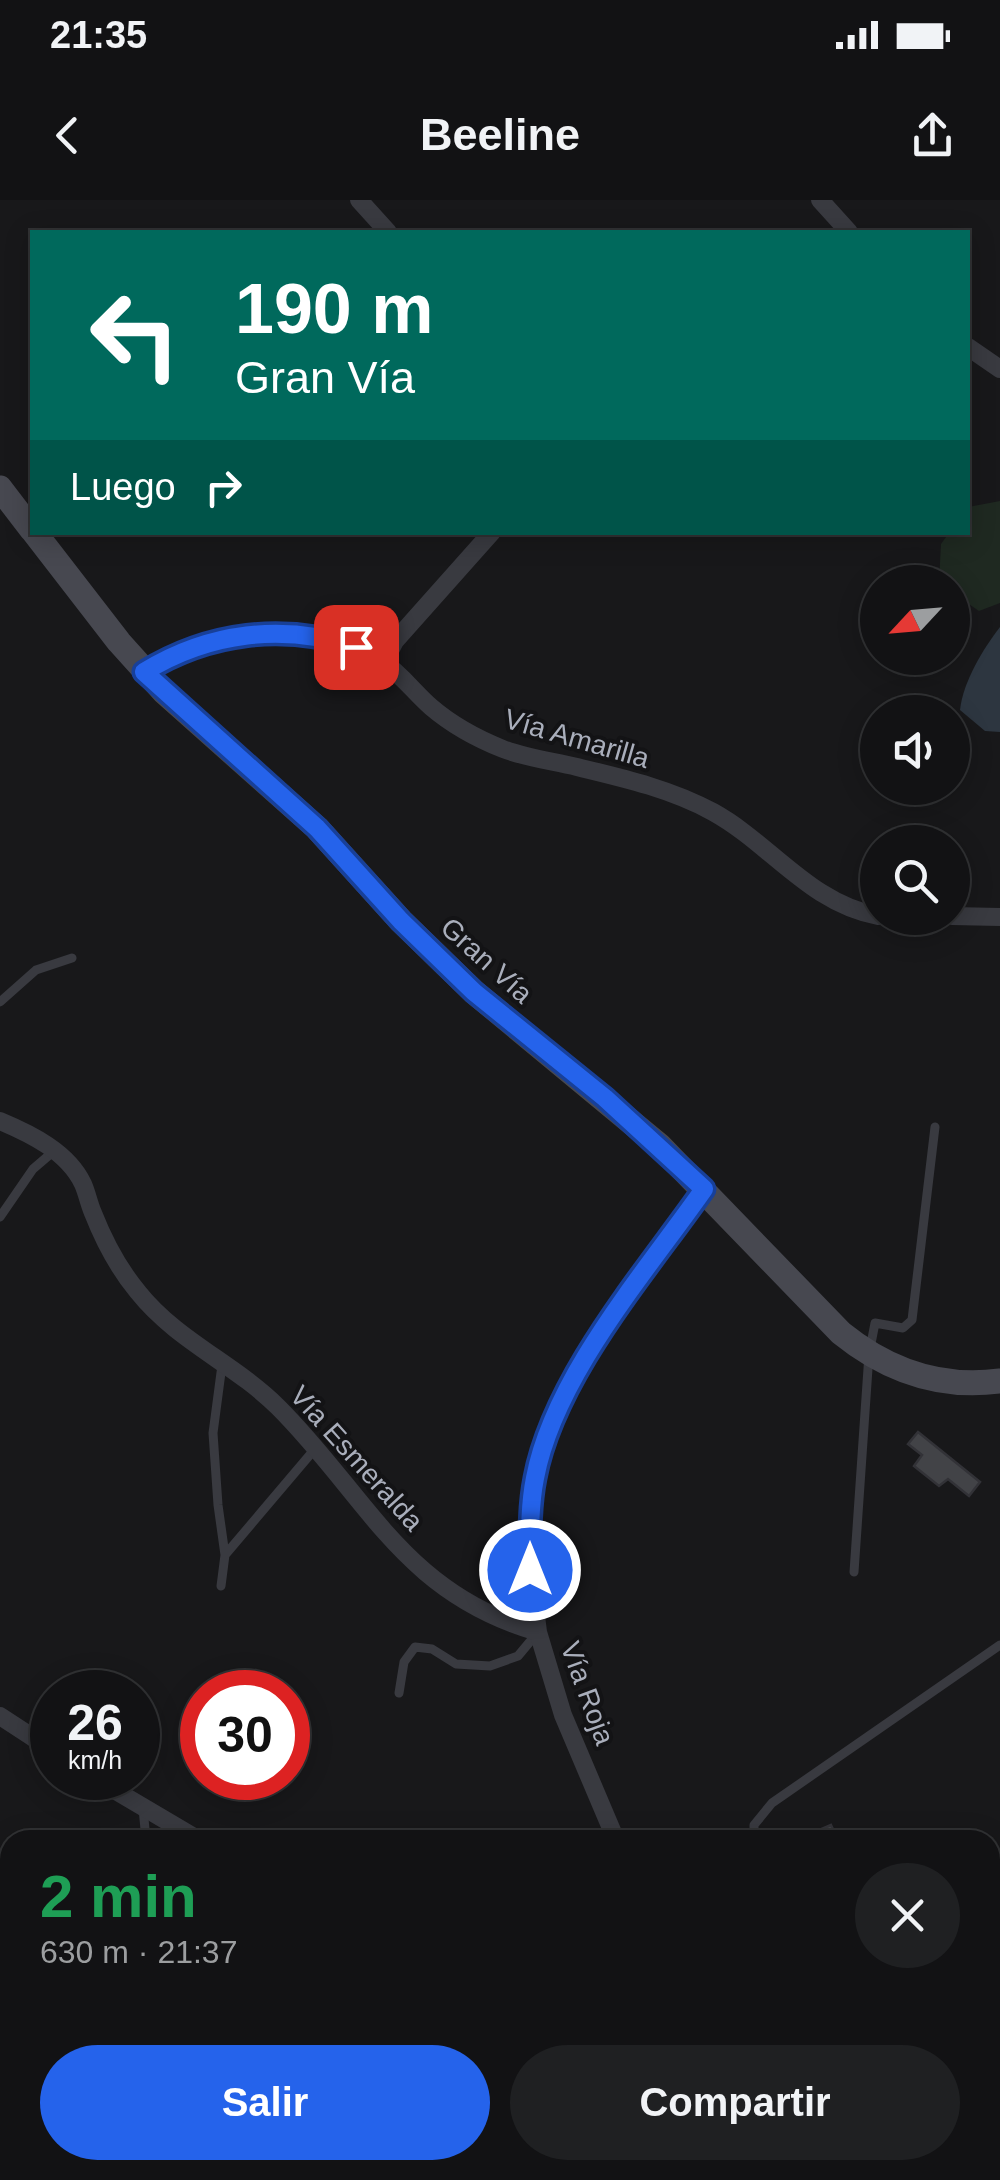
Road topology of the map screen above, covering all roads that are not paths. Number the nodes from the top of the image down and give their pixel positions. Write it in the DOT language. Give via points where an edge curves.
graph roads {
  1 [pos="359,200"];
  2 [pos="820,200"];
  3 [pos="386,230"];
  4 [pos="847,230"];
  5 [pos="970,349"];
  6 [pos="1000,369"];
  7 [pos="0,488"];
  8 [pos="30,527"];
  9 [pos="36,535"];
  10 [pos="489,535"];
  11 [pos="384,662"];
  12 [pos="144,672"];
  13 [pos="860,912"];
  14 [pos="970,916"];
  15 [pos="1000,917"];
  16 [pos="72,958"];
  17 [pos="0,1002"];
  18 [pos="0,1120"];
  19 [pos="935,1127"];
  20 [pos="54,1151"];
  21 [pos="704,1189"];
  22 [pos="0,1218"];
  23 [pos="869,1354"];
  24 [pos="222,1364"];
  25 [pos="1000,1382"];
  26 [pos="314,1450"];
  27 [pos="225,1555"];
  28 [pos="854,1572"];
  29 [pos="221,1586"];
  30 [pos="538,1632"];
  31 [pos="1000,1645"];
  32 [pos="400,1693"];
  33 [pos="0,1716"];
  34 [pos="30,1736"];
  35 [pos="130,1800"];
  36 [pos="143,1808"];
  37 [pos="145,1830"];
  38 [pos="182,1830"];
  39 [pos="612,1830"];
  40 [pos="754,1830"];
  1 -- 3 [label="street"];
  2 -- 4 [label="street"];
  5 -- 6 [label="street"];
  7 -- 8 [label="main road, Gran Vía"];
  9 -- 12 [label="main road, Gran Vía"];
  10 -- 11 [label="street" via="395,640"];
  11 -- 12 [label="street, Vía Amarilla" via="341,642 254,634 199,644"];
  11 -- 13 [label="street, Vía Amarilla" via="432,708 484,740 687,800 735,826 822,895"];
  12 -- 21 [label="main road, Gran Vía" via="317,828 474,992"];
  14 -- 15 [label="street"];
  16 -- 17 [label="lane" via="36,970"];
  18 -- 20 [label="street, Vía Esmeralda"];
  19 -- 23 [label="lane" via="912,1320 903,1328 875,1323"];
  20 -- 22 [label="lane" via="33,1169"];
  20 -- 24 [label="street, Vía Esmeralda" via="83,1184 99,1229 137,1291 171,1327"];
  21 -- 23 [label="main road, Gran Vía"];
  21 -- 30 [label="street, Vía Roja" via="574,1373 548,1430 531,1508"];
  23 -- 25 [label="main road, Gran Vía" via="925,1378"];
  23 -- 28 [label="lane"];
  24 -- 26 [label="street, Vía Esmeralda" via="278,1408"];
  24 -- 27 [label="lane" via="214,1433"];
  26 -- 27 [label="lane"];
  26 -- 30 [label="street, Vía Esmeralda" via="439,1584 480,1610"];
  27 -- 29 [label="lane"];
  30 -- 32 [label="lane" via="518,1656 490,1666 456,1664 415,1647 404,1662"];
  30 -- 39 [label="street, Vía Roja" via="563,1715"];
  31 -- 40 [label="lane" via="772,1803"];
  33 -- 34 [label="street"];
  35 -- 36 [label="street"];
  36 -- 37 [label="lane"];
  36 -- 38 [label="street"];
}
